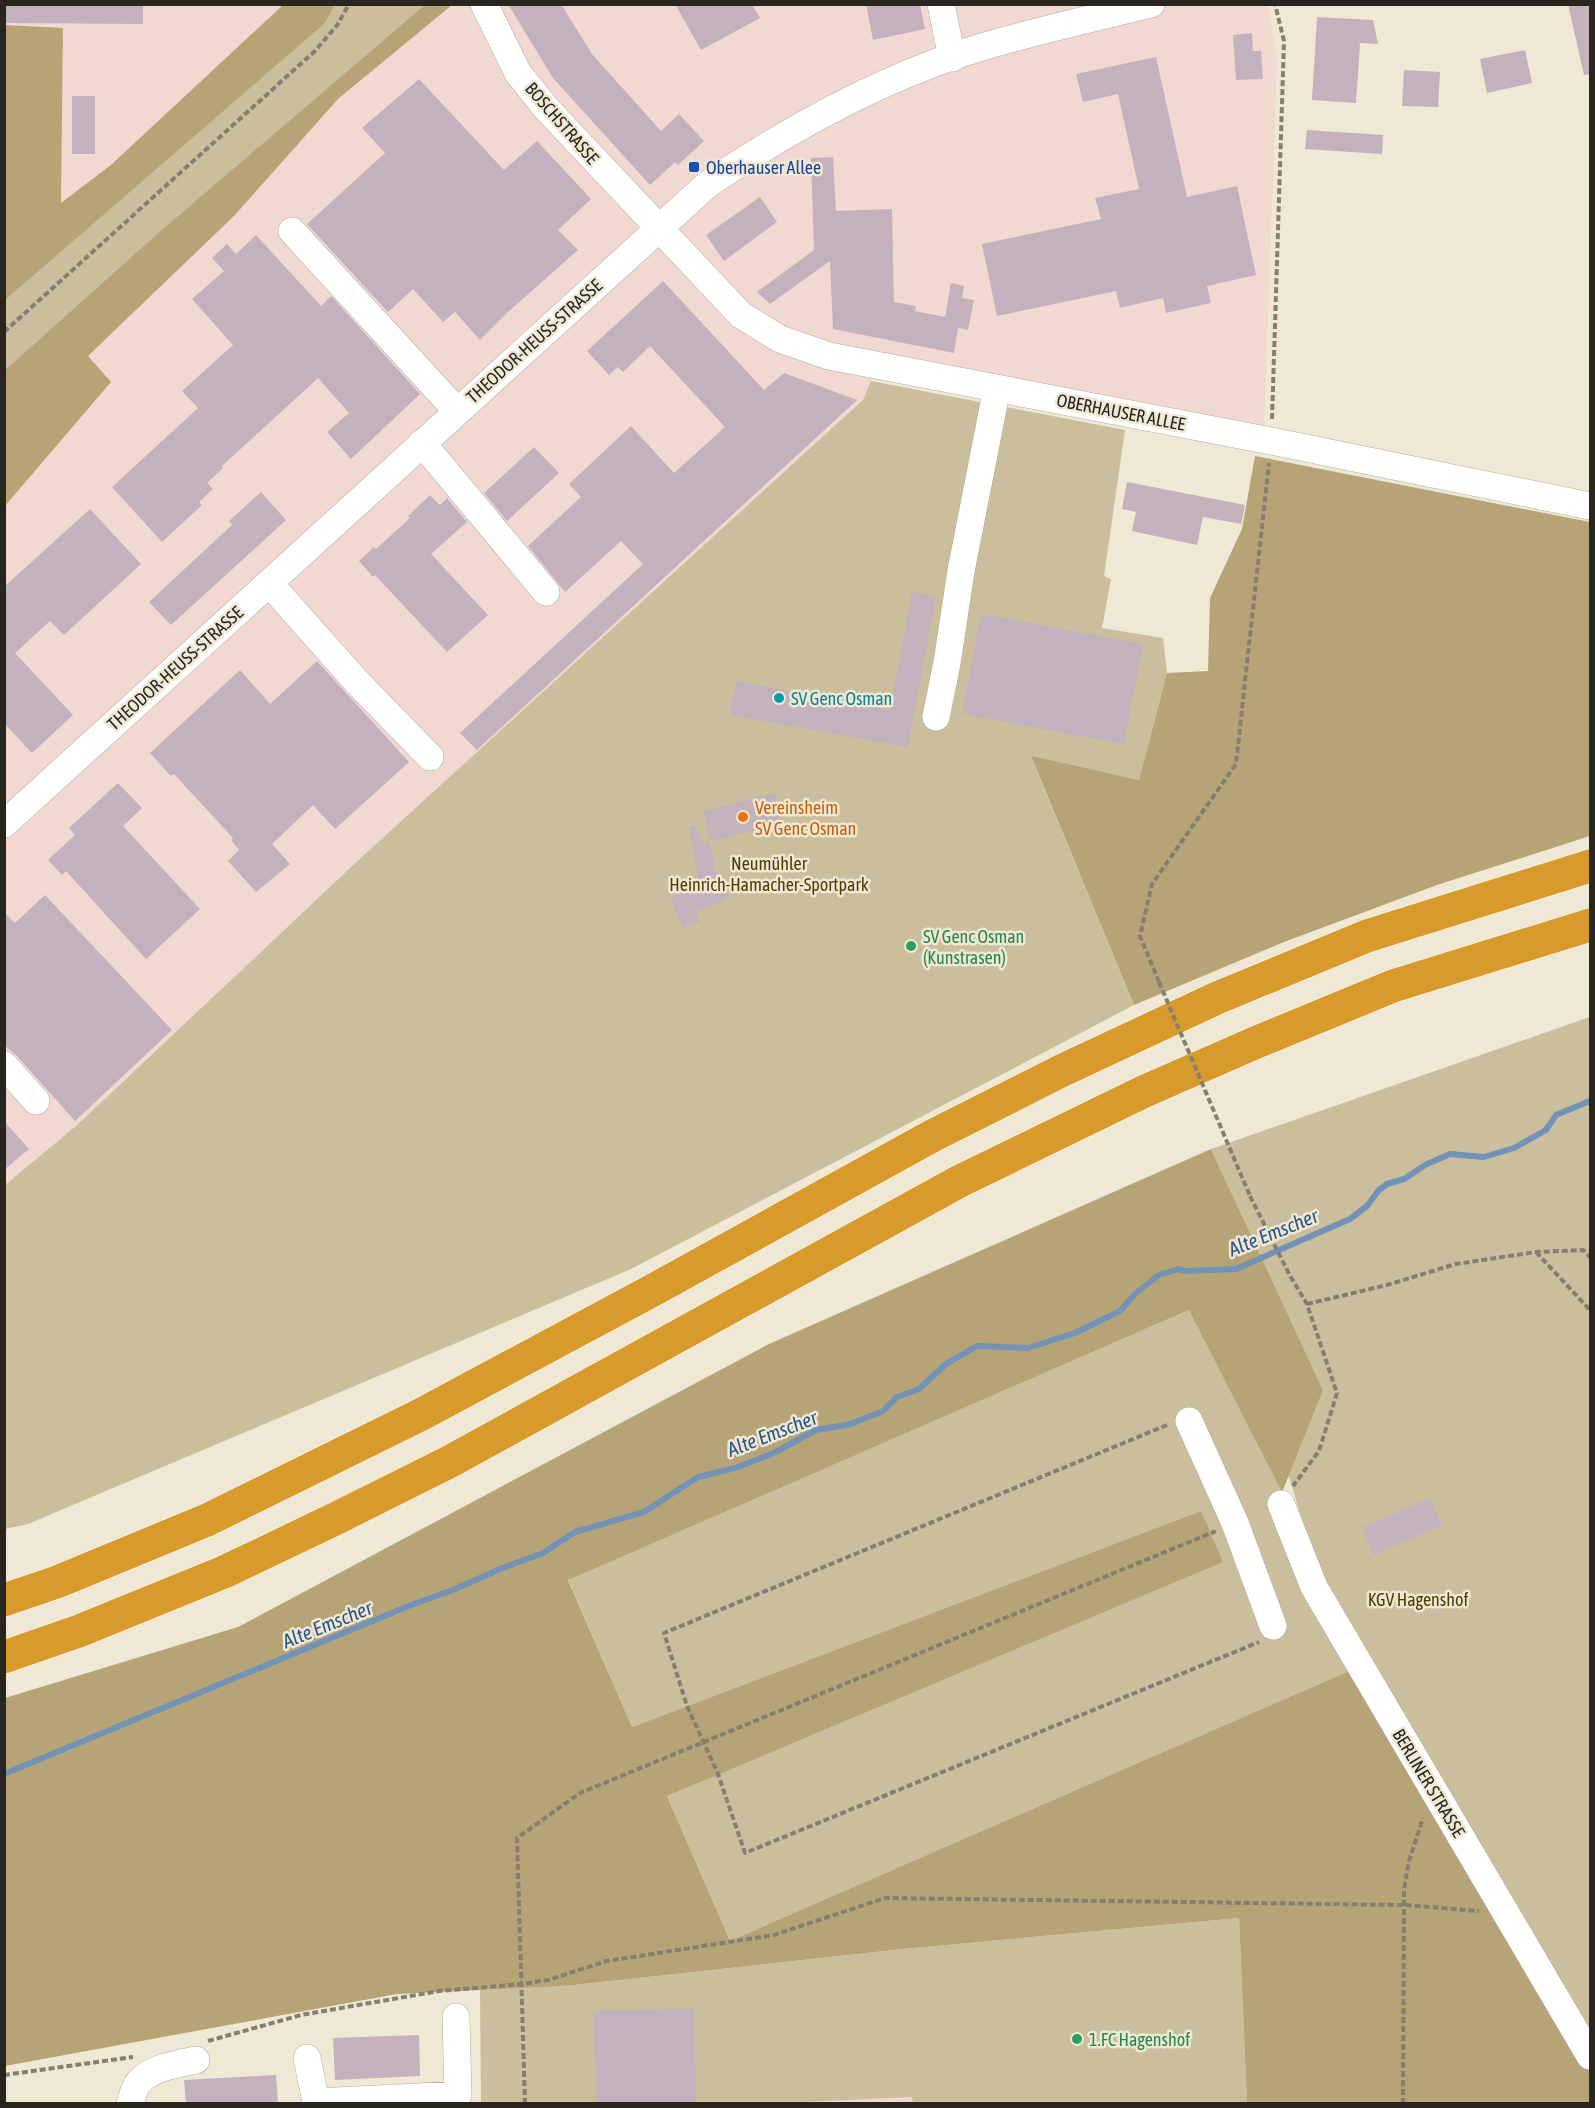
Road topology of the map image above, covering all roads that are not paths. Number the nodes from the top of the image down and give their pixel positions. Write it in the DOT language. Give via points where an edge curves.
graph roads {
  1 [pos="484,4"];
  2 [pos="941,4"];
  3 [pos="1151,4"];
  4 [pos="952,58"];
  5 [pos="658,228"];
  6 [pos="292,231"];
  7 [pos="997,387"];
  8 [pos="457,411"];
  9 [pos="422,443"];
  10 [pos="1590,506"];
  11 [pos="269,583"];
  12 [pos="546,592"];
  13 [pos="936,717"];
  14 [pos="430,757"];
  15 [pos="4,824"];
  16 [pos="1590,866"];
  17 [pos="1590,925"];
  18 [pos="4,1065"];
  19 [pos="36,1101"];
  20 [pos="1189,1421"];
  21 [pos="1281,1504"];
  22 [pos="4,1600"];
  23 [pos="1273,1626"];
  24 [pos="4,1657"];
  25 [pos="456,2017"];
  26 [pos="200,2051"];
  27 [pos="1590,2056"];
  28 [pos="307,2058"];
  29 [pos="130,2103"];
  30 [pos="316,2103"];
  1 -- 5 [label="street, BOSCHSTRASSE" via="518,74"];
  2 -- 4 [label="street"];
  3 -- 4 [label="street, THEODOR-HEUSS-STRASSE" via="991,44"];
  4 -- 5 [label="street, THEODOR-HEUSS-STRASSE" via="838,106 756,152 708,184"];
  5 -- 7 [label="street, OBERHAUSER ALLEE" via="741,315 780,339 829,356"];
  5 -- 8 [label="street, THEODOR-HEUSS-STRASSE"];
  6 -- 8 [label="street"];
  7 -- 10 [label="street, OBERHAUSER ALLEE"];
  7 -- 13 [label="street"];
  8 -- 9 [label="street, THEODOR-HEUSS-STRASSE"];
  9 -- 11 [label="street, THEODOR-HEUSS-STRASSE"];
  9 -- 12 [label="street"];
  11 -- 14 [label="street"];
  11 -- 15 [label="street, THEODOR-HEUSS-STRASSE"];
  16 -- 22 [label="highway" via="1367,936 1217,998 932,1136 422,1414 207,1520"];
  17 -- 24 [label="highway" via="1393,986 1145,1091 960,1181 460,1456 337,1518 224,1572"];
  18 -- 19 [label="street"];
  20 -- 23 [label="street" via="1235,1523"];
  21 -- 27 [label="street, BERLINER STRASSE" via="1314,1587"];
  25 -- 30 [label="street" via="458,2095"];
  26 -- 29 [label="street" via="137,2083"];
  28 -- 30 [label="street"];
}
